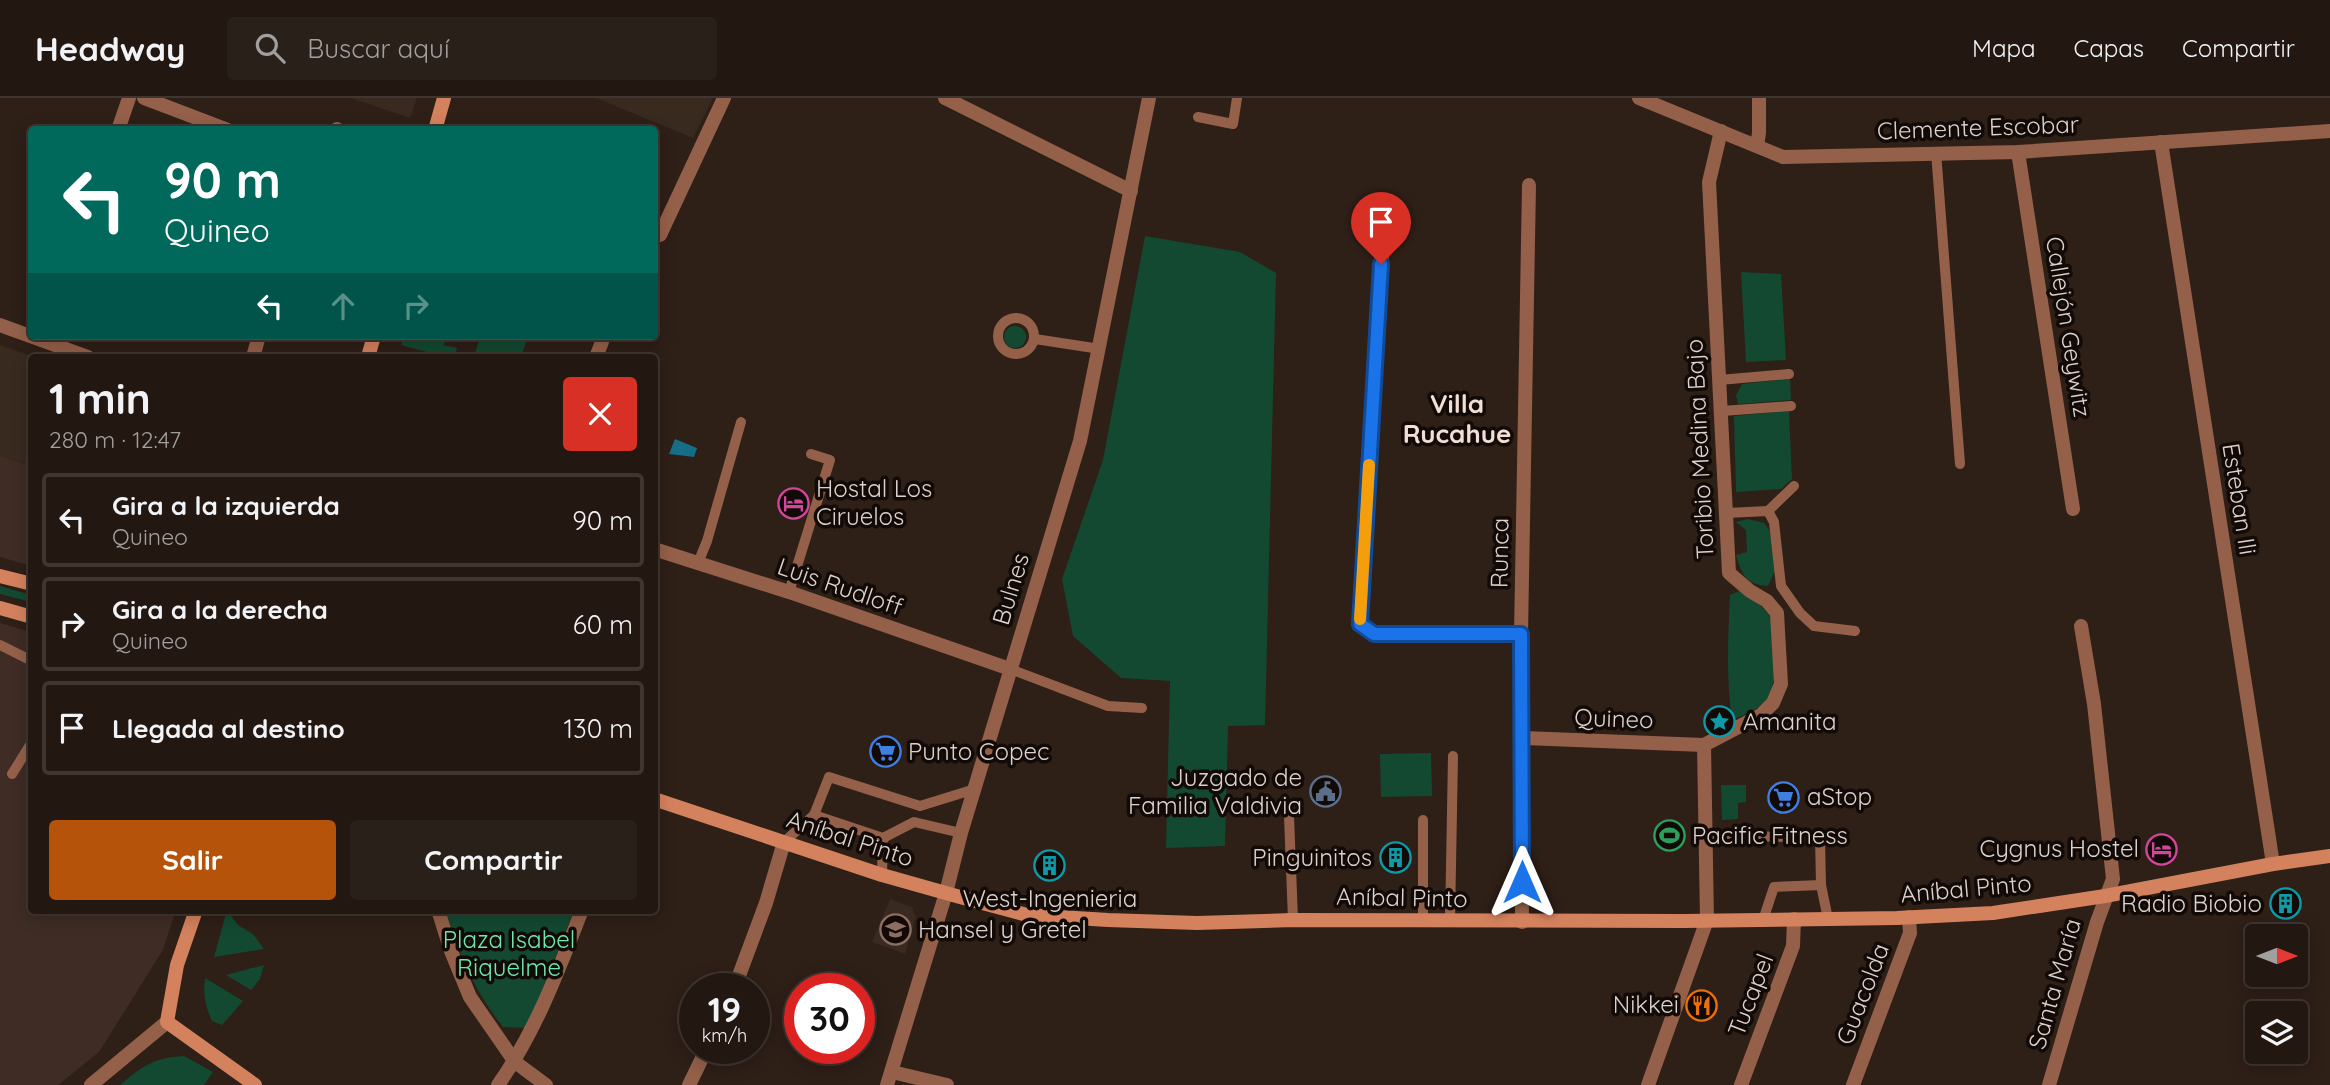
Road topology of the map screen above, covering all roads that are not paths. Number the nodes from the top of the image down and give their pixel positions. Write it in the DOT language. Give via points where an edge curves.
graph roads {
  1 [pos="129,98"];
  2 [pos="144,98"];
  3 [pos="444,98"];
  4 [pos="724,98"];
  5 [pos="945,98"];
  6 [pos="1149,98"];
  7 [pos="1237,98"];
  8 [pos="1639,98"];
  9 [pos="1759,98"];
  10 [pos="1198,117"];
  11 [pos="119,126"];
  12 [pos="218,126"];
  13 [pos="436,126"];
  14 [pos="1721,131"];
  15 [pos="2330,131"];
  16 [pos="2161,142"];
  17 [pos="1757,146"];
  18 [pos="1936,152"];
  19 [pos="2018,152"];
  20 [pos="1529,185"];
  21 [pos="1131,191"];
  22 [pos="660,235"];
  23 [pos="1383,236"];
  24 [pos="0,326"];
  25 [pos="28,337"];
  26 [pos="1035,339"];
  27 [pos="35,340"];
  28 [pos="602,342"];
  29 [pos="1100,349"];
  30 [pos="70,354"];
  31 [pos="597,354"];
  32 [pos="1790,374"];
  33 [pos="1719,380"];
  34 [pos="1791,406"];
  35 [pos="1722,411"];
  36 [pos="741,422"];
  37 [pos="811,454"];
  38 [pos="1960,464"];
  39 [pos="1794,486"];
  40 [pos="2073,509"];
  41 [pos="1768,511"];
  42 [pos="1727,513"];
  43 [pos="658,551"];
  44 [pos="698,563"];
  45 [pos="0,576"];
  46 [pos="28,583"];
  47 [pos="1781,586"];
  48 [pos="789,592"];
  49 [pos="1767,601"];
  50 [pos="0,608"];
  51 [pos="28,616"];
  52 [pos="2081,626"];
  53 [pos="1855,631"];
  54 [pos="1521,634"];
  55 [pos="0,645"];
  56 [pos="28,659"];
  57 [pos="1010,669"];
  58 [pos="1142,708"];
  59 [pos="1522,738"];
  60 [pos="1704,745"];
  61 [pos="28,748"];
  62 [pos="1453,756"];
  63 [pos="12,774"];
  64 [pos="975,789"];
  65 [pos="658,800"];
  66 [pos="814,815"];
  67 [pos="1289,816"];
  68 [pos="1423,820"];
  69 [pos="961,833"];
  70 [pos="1706,836"];
  71 [pos="883,838"];
  72 [pos="784,842"];
  73 [pos="2330,856"];
  74 [pos="2273,864"];
  75 [pos="882,875"];
  76 [pos="1821,885"];
  77 [pos="946,894"];
  78 [pos="2105,896"];
  79 [pos="195,914"];
  80 [pos="439,914"];
  81 [pos="580,914"];
  82 [pos="1909,917"];
  83 [pos="1293,919"];
  84 [pos="1763,919"];
  85 [pos="1794,919"];
  86 [pos="1828,919"];
  87 [pos="1423,920"];
  88 [pos="1707,920"];
  89 [pos="1450,921"];
  90 [pos="1522,922"];
  91 [pos="740,973"];
  92 [pos="167,1022"];
  93 [pos="515,1062"];
  94 [pos="699,1064"];
  95 [pos="889,1078"];
  96 [pos="91,1085"];
  97 [pos="255,1085"];
  98 [pos="498,1085"];
  99 [pos="546,1085"];
  100 [pos="688,1085"];
  101 [pos="947,1085"];
  102 [pos="1648,1085"];
  103 [pos="1741,1085"];
  104 [pos="1853,1085"];
  105 [pos="2049,1085"];
  1 -- 11 [label="street"];
  2 -- 12 [label="street"];
  3 -- 13 [label="main road"];
  4 -- 22 [label="street"];
  5 -- 21 [label="street"];
  6 -- 21 [label="street, Bulnes"];
  7 -- 10 [label="lane" via="1233,124"];
  8 -- 14 [label="street, Clemente Escobar"];
  9 -- 17 [label="street"];
  14 -- 17 [label="street, Clemente Escobar"];
  14 -- 33 [label="street, Toribio Medina Bajo" via="1709,182"];
  15 -- 16 [label="street, Clemente Escobar"];
  16 -- 19 [label="street, Clemente Escobar"];
  16 -- 74 [label="street, Esteban Ili"];
  17 -- 18 [label="street, Clemente Escobar" via="1783,157"];
  18 -- 19 [label="street, Clemente Escobar"];
  18 -- 38 [label="lane"];
  19 -- 40 [label="street, Callejón Geywitz"];
  20 -- 54 [label="street, Runca"];
  21 -- 29 [label="street, Bulnes"];
  23 -- 54 [label="street" via="1360,624 1374,634"];
  24 -- 25 [label="street"];
  26 -- 29 [label="lane"];
  27 -- 30 [label="street"];
  28 -- 31 [label="street"];
  29 -- 57 [label="street, Bulnes" via="1080,441"];
  32 -- 33 [label="lane"];
  33 -- 35 [label="street, Toribio Medina Bajo"];
  34 -- 35 [label="lane"];
  35 -- 42 [label="street, Toribio Medina Bajo"];
  36 -- 44 [label="lane"];
  37 -- 48 [label="lane" via="830,460"];
  39 -- 41 [label="lane"];
  41 -- 42 [label="lane"];
  41 -- 47 [label="lane" via="1774,522"];
  42 -- 49 [label="street, Toribio Medina Bajo" via="1730,573"];
  43 -- 44 [label="street, Luis Rudloff"];
  44 -- 48 [label="street, Luis Rudloff"];
  45 -- 46 [label="main road"];
  47 -- 49 [label="lane"];
  47 -- 53 [label="lane" via="1814,626"];
  48 -- 57 [label="street, Luis Rudloff"];
  49 -- 60 [label="street" via="1777,613 1781,684 1773,703 1761,715"];
  50 -- 51 [label="main road"];
  52 -- 78 [label="street" via="2113,879"];
  54 -- 59 [label="street, Runca"];
  55 -- 56 [label="lane"];
  57 -- 58 [label="lane" via="1108,706"];
  57 -- 64 [label="street, Bulnes"];
  59 -- 60 [label="street, Quineo"];
  59 -- 90 [label="street, Runca"];
  60 -- 70 [label="street"];
  61 -- 63 [label="lane"];
  62 -- 89 [label="lane"];
  64 -- 66 [label="lane" via="920,806 829,777"];
  64 -- 69 [label="street, Bulnes"];
  65 -- 72 [label="main road, Aníbal Pinto"];
  66 -- 71 [label="lane"];
  66 -- 72 [label="lane"];
  67 -- 83 [label="lane"];
  68 -- 87 [label="lane"];
  69 -- 71 [label="lane" via="914,822"];
  69 -- 77 [label="street, Bulnes"];
  70 -- 76 [label="lane" via="1820,837"];
  70 -- 88 [label="street"];
  71 -- 75 [label="lane"];
  72 -- 75 [label="main road, Aníbal Pinto"];
  72 -- 91 [label="street"];
  73 -- 74 [label="main road, Aníbal Pinto"];
  74 -- 78 [label="main road, Aníbal Pinto"];
  75 -- 77 [label="main road, Aníbal Pinto"];
  76 -- 84 [label="lane" via="1774,887"];
  76 -- 86 [label="lane"];
  77 -- 83 [label="main road, Aníbal Pinto" via="1042,917 1197,923"];
  77 -- 95 [label="street, Bulnes"];
  78 -- 82 [label="main road, Aníbal Pinto" via="1993,914"];
  78 -- 105 [label="street, Santa María"];
  79 -- 92 [label="main road" via="177,965"];
  80 -- 93 [label="street" via="470,997"];
  81 -- 93 [label="street" via="542,1012"];
  82 -- 86 [label="main road, Aníbal Pinto"];
  82 -- 104 [label="street, Guacolda" via="1910,933"];
  83 -- 87 [label="main road, Aníbal Pinto"];
  84 -- 85 [label="main road, Aníbal Pinto"];
  84 -- 88 [label="main road, Aníbal Pinto"];
  85 -- 86 [label="main road, Aníbal Pinto"];
  85 -- 103 [label="street, Tucapel" via="1793,946"];
  87 -- 89 [label="main road, Aníbal Pinto"];
  88 -- 90 [label="main road, Aníbal Pinto"];
  88 -- 102 [label="street"];
  89 -- 90 [label="main road, Aníbal Pinto"];
  92 -- 96 [label="street"];
  92 -- 97 [label="main road"];
  93 -- 98 [label="street"];
  93 -- 99 [label="street"];
  94 -- 100 [label="street"];
  95 -- 101 [label="street"];
}
